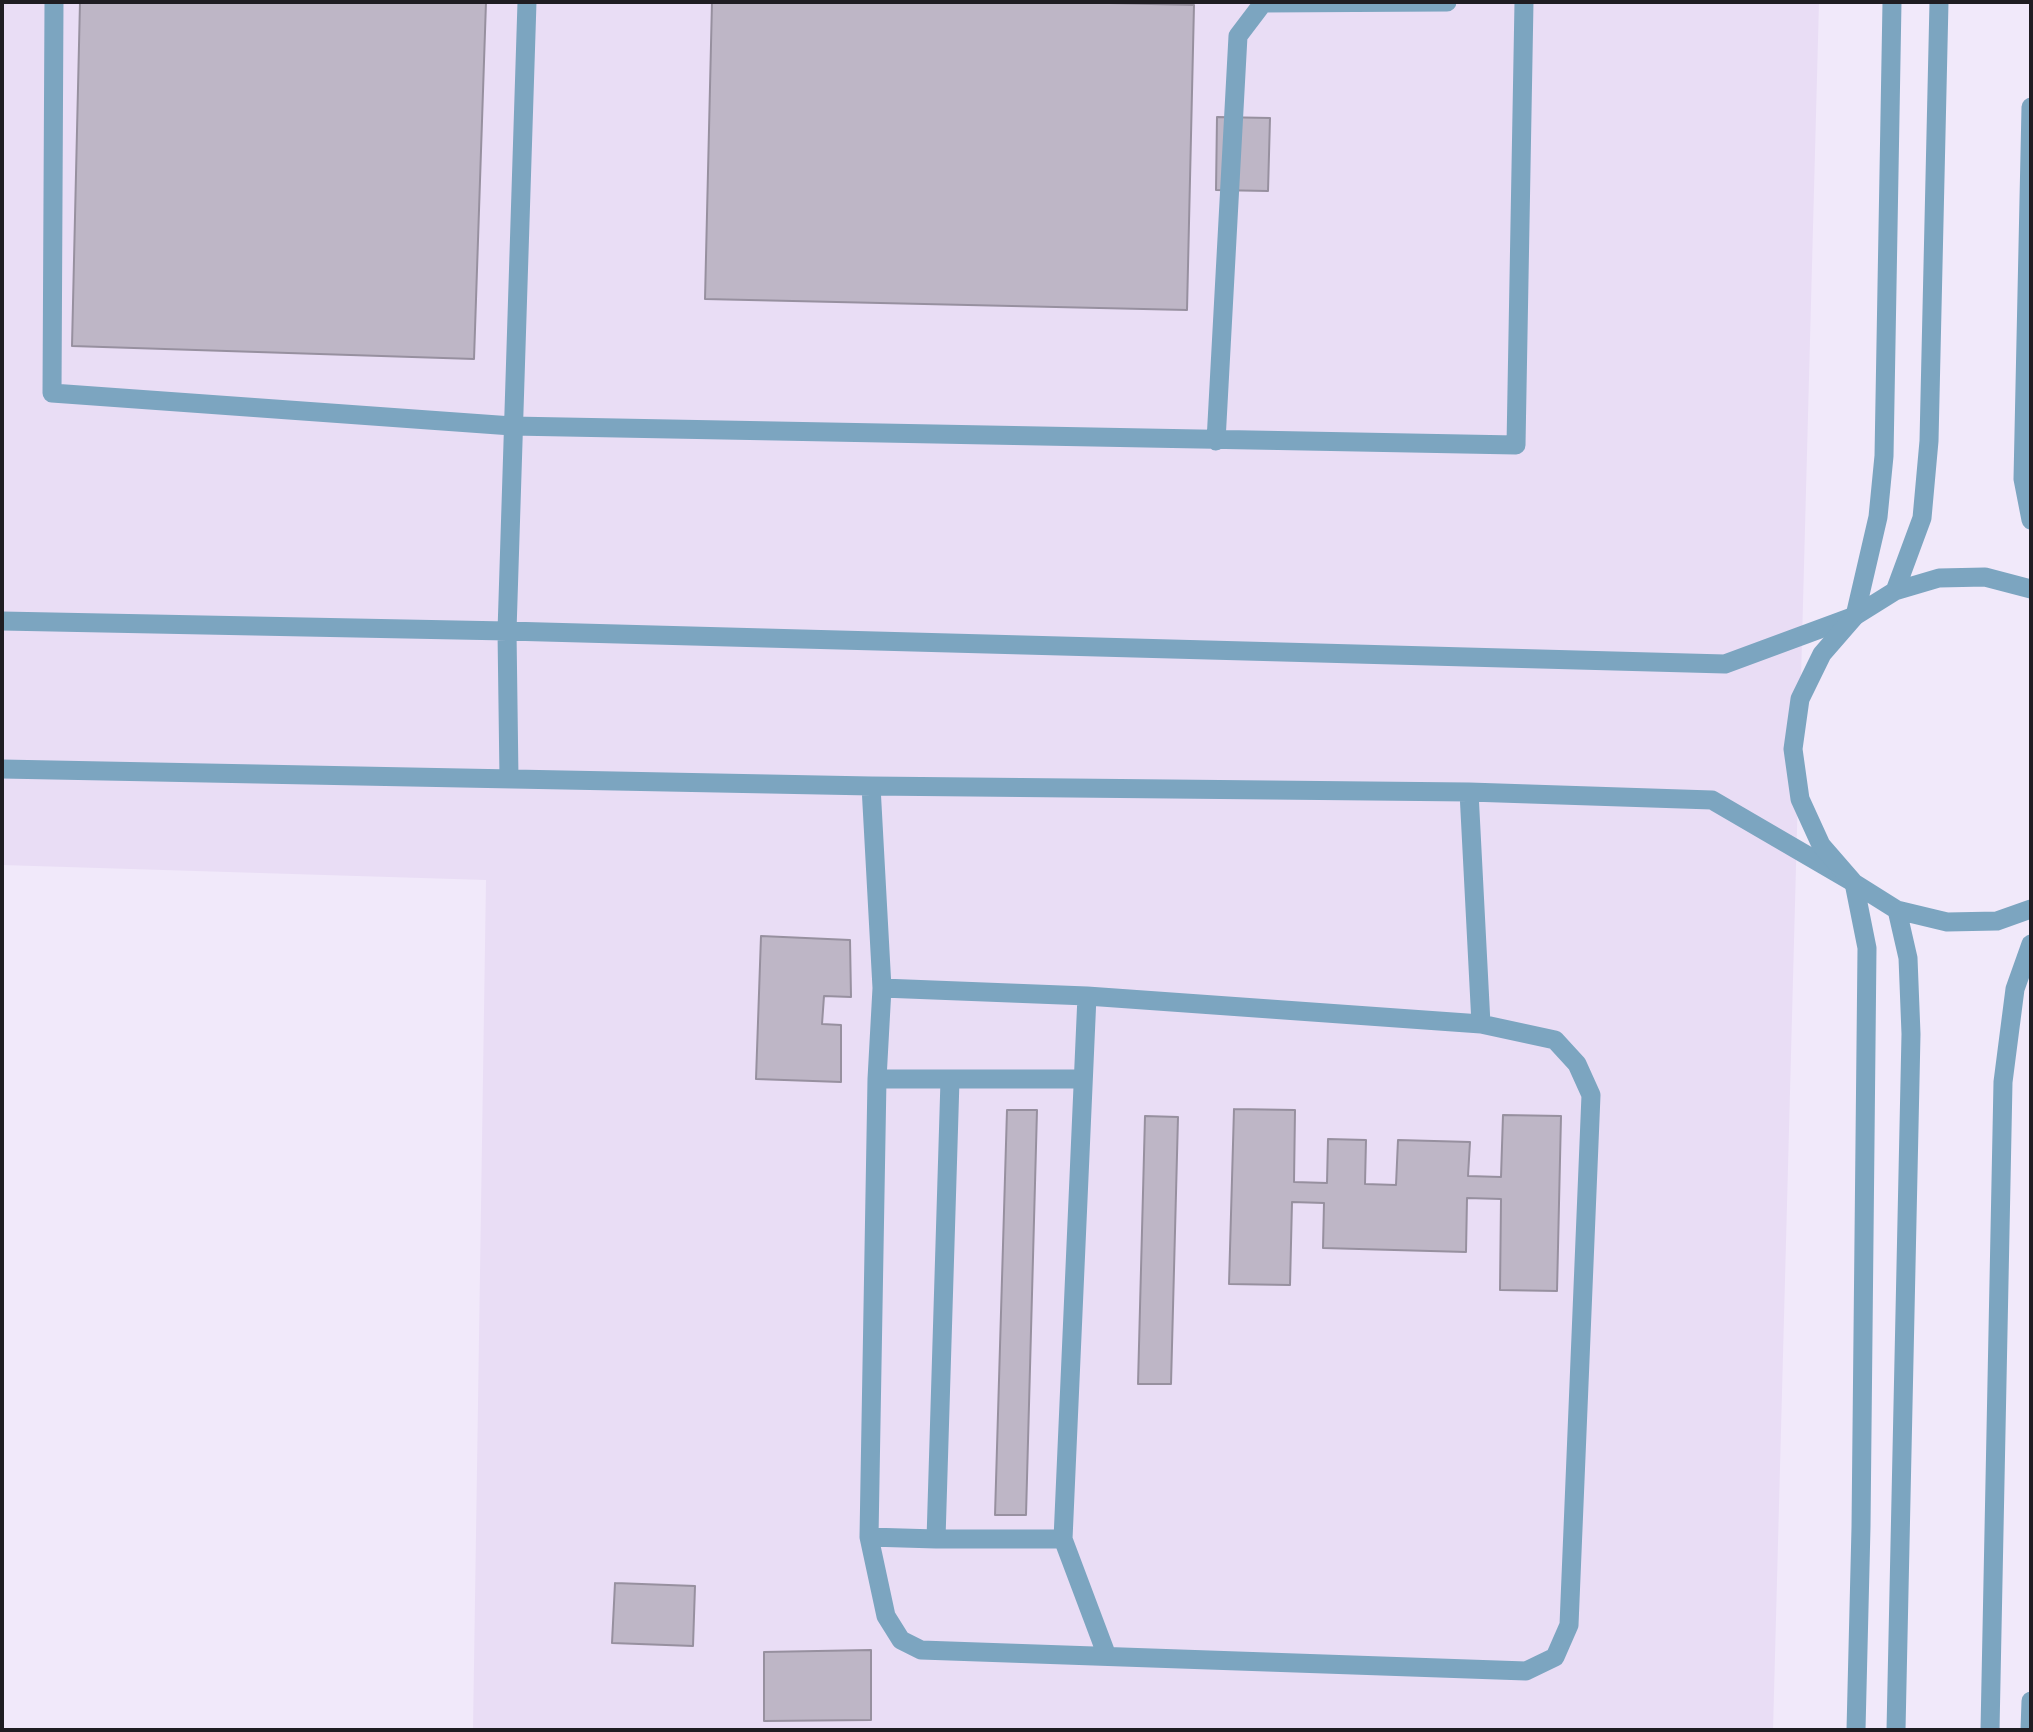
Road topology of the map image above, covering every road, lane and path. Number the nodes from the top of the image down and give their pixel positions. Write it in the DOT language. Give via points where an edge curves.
graph roads {
  1 [pos="54,2"];
  2 [pos="527,2"];
  3 [pos="1447,2"];
  4 [pos="1524,2"];
  5 [pos="1892,2"];
  6 [pos="1939,2"];
  7 [pos="2031,107"];
  8 [pos="512,426"];
  9 [pos="1216,441"];
  10 [pos="2031,520"];
  11 [pos="2031,589"];
  12 [pos="1895,592"];
  13 [pos="1856,616"];
  14 [pos="2,621"];
  15 [pos="508,631"];
  16 [pos="2,769"];
  17 [pos="509,779"];
  18 [pos="870,786"];
  19 [pos="1469,792"];
  20 [pos="1854,883"];
  21 [pos="2031,909"];
  22 [pos="1897,910"];
  23 [pos="2031,944"];
  24 [pos="882,988"];
  25 [pos="1087,996"];
  26 [pos="1481,1024"];
  27 [pos="877,1079"];
  28 [pos="1083,1079"];
  29 [pos="950,1080"];
  30 [pos="869,1536"];
  31 [pos="936,1539"];
  32 [pos="1063,1539"];
  33 [pos="1107,1656"];
  34 [pos="2031,1701"];
  35 [pos="1856,1730"];
  36 [pos="1896,1730"];
  37 [pos="1990,1730"];
  38 [pos="2030,1730"];
  1 -- 8 [label="street" via="52,393"];
  2 -- 8 [label="street"];
  3 -- 9 [label="street" via="1263,2 1238,36"];
  4 -- 9 [label="street" via="1516,445"];
  5 -- 13 [label="street" via="1884,456 1878,517"];
  6 -- 12 [label="street" via="1929,441 1922,518"];
  7 -- 10 [label="street" via="2023,479"];
  8 -- 9 [label="street"];
  8 -- 15 [label="street"];
  11 -- 12 [label="street" via="1985,577 1939,578"];
  12 -- 13 [label="street"];
  13 -- 15 [label="street" via="1726,664"];
  13 -- 20 [label="street" via="1822,654 1800,699 1793,749 1805,811 1821,845"];
  14 -- 15 [label="street"];
  15 -- 17 [label="street"];
  16 -- 17 [label="street"];
  17 -- 18 [label="street"];
  18 -- 19 [label="street"];
  18 -- 24 [label="street"];
  19 -- 20 [label="street" via="1712,800"];
  19 -- 26 [label="street"];
  20 -- 22 [label="street"];
  20 -- 35 [label="street" via="1867,948"];
  21 -- 22 [label="street" via="1997,920 1947,922"];
  22 -- 36 [label="street" via="1908,958 1911,1034"];
  23 -- 37 [label="street" via="2015,989 2003,1082"];
  24 -- 25 [label="street"];
  24 -- 27 [label="street"];
  25 -- 26 [label="street"];
  25 -- 28 [label="street"];
  26 -- 33 [label="street" via="1555,1040 1577,1064 1591,1096 1569,1625 1555,1657 1526,1671"];
  27 -- 29 [label="street"];
  27 -- 30 [label="street"];
  28 -- 29 [label="street"];
  28 -- 32 [label="street"];
  29 -- 31 [label="street"];
  30 -- 31 [label="street"];
  30 -- 33 [label="street" via="886,1616 901,1640 921,1650"];
  31 -- 32 [label="street"];
  32 -- 33 [label="street"];
  34 -- 38 [label="street"];
}
